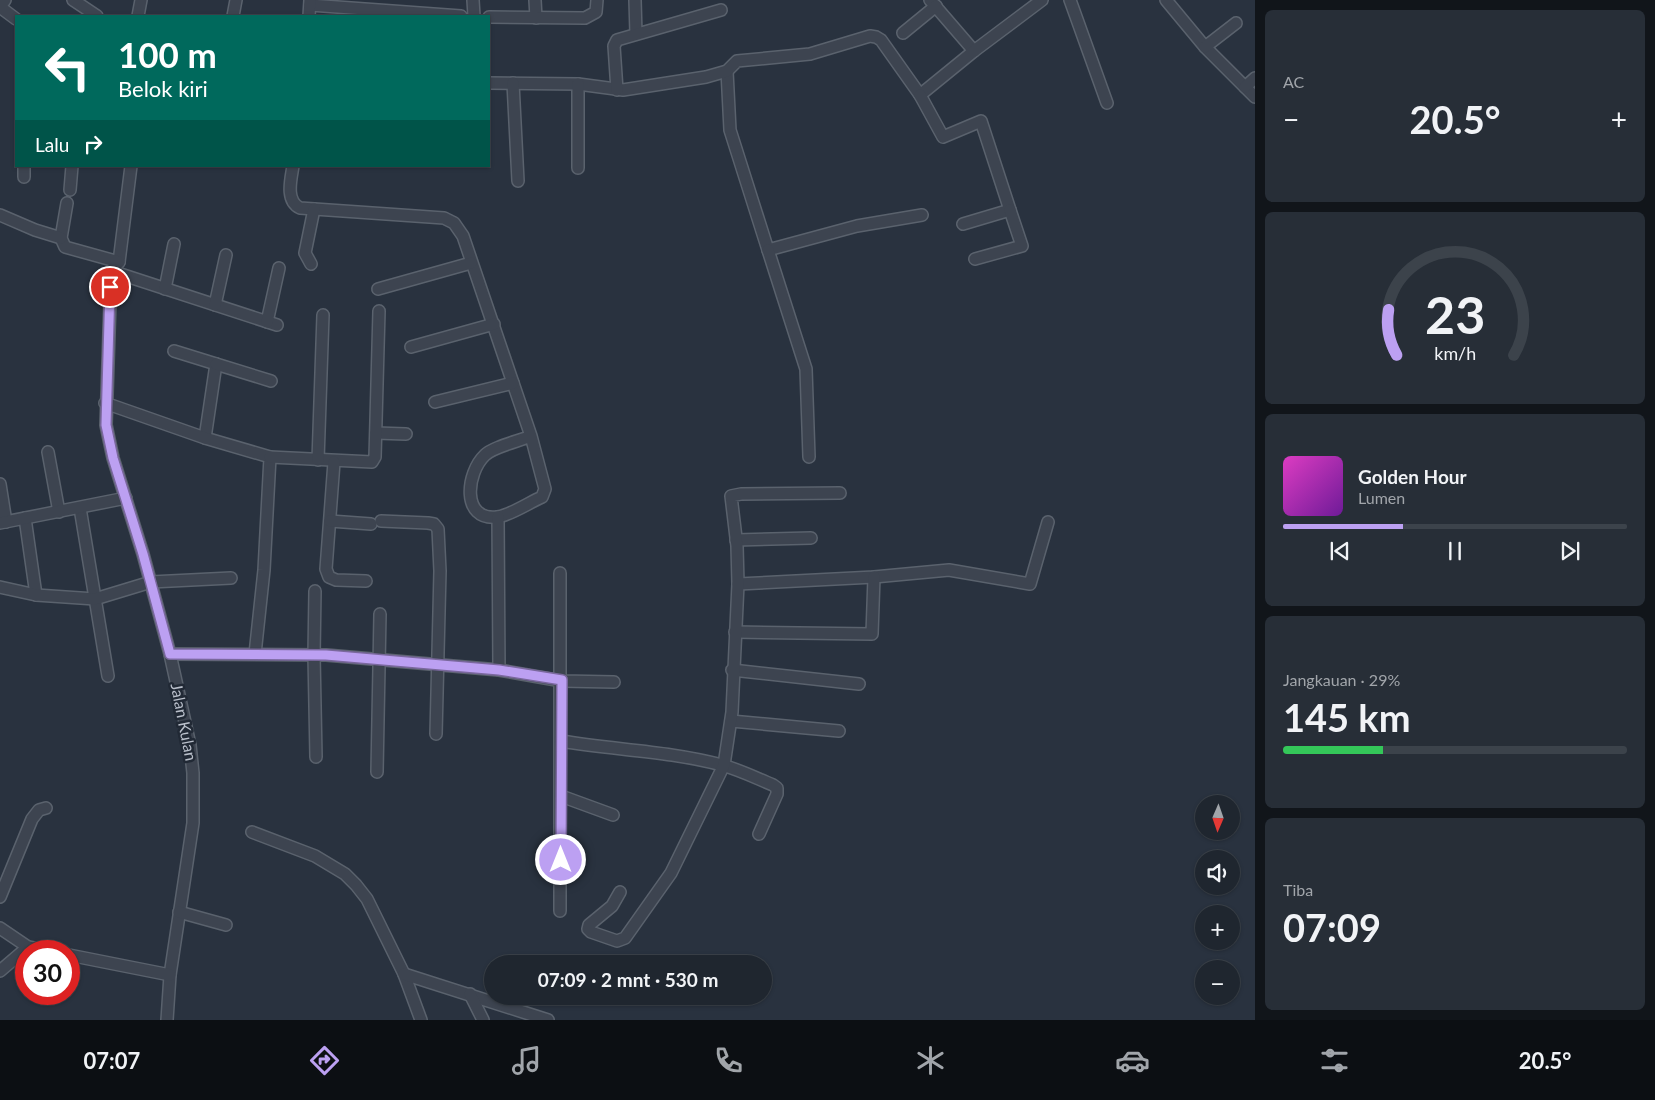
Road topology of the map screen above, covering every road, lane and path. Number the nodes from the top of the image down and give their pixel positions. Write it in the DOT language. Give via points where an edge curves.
graph roads {
  1 [pos="5,0"];
  2 [pos="73,0"];
  3 [pos="141,0"];
  4 [pos="236,0"];
  5 [pos="474,0"];
  6 [pos="535,0"];
  7 [pos="597,0"];
  8 [pos="635,0"];
  9 [pos="1042,0"];
  10 [pos="1070,0"];
  11 [pos="1170,1"];
  12 [pos="933,3"];
  13 [pos="0,7"];
  14 [pos="310,7"];
  15 [pos="721,10"];
  16 [pos="96,15"];
  17 [pos="138,15"];
  18 [pos="233,15"];
  19 [pos="445,15"];
  20 [pos="474,15"];
  21 [pos="15,18"];
  22 [pos="490,18"];
  23 [pos="536,18"];
  24 [pos="1236,23"];
  25 [pos="903,33"];
  26 [pos="636,34"];
  27 [pos="1205,47"];
  28 [pos="974,51"];
  29 [pos="727,71"];
  30 [pos="1255,78"];
  31 [pos="490,83"];
  32 [pos="514,83"];
  33 [pos="578,84"];
  34 [pos="1245,87"];
  35 [pos="617,90"];
  36 [pos="924,91"];
  37 [pos="1255,97"];
  38 [pos="1107,103"];
  39 [pos="72,167"];
  40 [pos="131,167"];
  41 [pos="293,167"];
  42 [pos="578,168"];
  43 [pos="518,181"];
  44 [pos="70,190"];
  45 [pos="67,203"];
  46 [pos="314,210"];
  47 [pos="1010,210"];
  48 [pos="0,215"];
  49 [pos="922,215"];
  50 [pos="963,224"];
  51 [pos="61,238"];
  52 [pos="174,244"];
  53 [pos="768,250"];
  54 [pos="226,256"];
  55 [pos="975,259"];
  56 [pos="119,262"];
  57 [pos="471,263"];
  58 [pos="311,264"];
  59 [pos="279,268"];
  60 [pos="111,271"];
  61 [pos="165,289"];
  62 [pos="378,289"];
  63 [pos="214,305"];
  64 [pos="379,311"];
  65 [pos="323,315"];
  66 [pos="494,324"];
  67 [pos="411,347"];
  68 [pos="174,351"];
  69 [pos="216,364"];
  70 [pos="271,381"];
  71 [pos="513,383"];
  72 [pos="435,402"];
  73 [pos="105,403"];
  74 [pos="376,433"];
  75 [pos="406,434"];
  76 [pos="531,436"];
  77 [pos="204,438"];
  78 [pos="48,452"];
  79 [pos="270,457"];
  80 [pos="809,457"];
  81 [pos="318,460"];
  82 [pos="334,462"];
  83 [pos="0,484"];
  84 [pos="840,493"];
  85 [pos="126,498"];
  86 [pos="80,508"];
  87 [pos="59,512"];
  88 [pos="498,517"];
  89 [pos="25,518"];
  90 [pos="330,521"];
  91 [pos="1048,522"];
  92 [pos="3,523"];
  93 [pos="811,538"];
  94 [pos="736,540"];
  95 [pos="560,573"];
  96 [pos="874,577"];
  97 [pos="231,578"];
  98 [pos="366,581"];
  99 [pos="151,582"];
  100 [pos="738,584"];
  101 [pos="0,587"];
  102 [pos="315,591"];
  103 [pos="36,595"];
  104 [pos="95,599"];
  105 [pos="380,614"];
  106 [pos="735,632"];
  107 [pos="170,654"];
  108 [pos="255,654"];
  109 [pos="314,655"];
  110 [pos="379,661"];
  111 [pos="438,664"];
  112 [pos="499,670"];
  113 [pos="732,670"];
  114 [pos="108,676"];
  115 [pos="562,680"];
  116 [pos="614,682"];
  117 [pos="859,684"];
  118 [pos="731,721"];
  119 [pos="839,731"];
  120 [pos="436,734"];
  121 [pos="561,741"];
  122 [pos="316,757"];
  123 [pos="724,765"];
  124 [pos="377,772"];
  125 [pos="561,796"];
  126 [pos="46,808"];
  127 [pos="613,815"];
  128 [pos="252,832"];
  129 [pos="759,834"];
  130 [pos="620,892"];
  131 [pos="0,897"];
  132 [pos="560,911"];
  133 [pos="179,912"];
  134 [pos="226,925"];
  135 [pos="0,928"];
  136 [pos="18,940"];
  137 [pos="80,957"];
  138 [pos="15,958"];
  139 [pos="0,971"];
  140 [pos="404,974"];
  141 [pos="170,975"];
  142 [pos="470,994"];
  143 [pos="167,1020"];
  144 [pos="421,1020"];
  145 [pos="483,1020"];
  146 [pos="548,1020"];
  1 -- 13 [label="street"];
  2 -- 16 [label="street"];
  3 -- 17 [label="street"];
  4 -- 18 [label="street"];
  5 -- 20 [label="street"];
  6 -- 23 [label="street"];
  7 -- 23 [label="street" via="596,12 589,17"];
  8 -- 26 [label="street"];
  9 -- 28 [label="street"];
  10 -- 38 [label="street"];
  11 -- 27 [label="street"];
  12 -- 25 [label="street"];
  12 -- 28 [label="street"];
  13 -- 21 [label="street"];
  14 -- 19 [label="street"];
  15 -- 26 [label="street"];
  22 -- 23 [label="street"];
  24 -- 27 [label="street"];
  26 -- 35 [label="street" via="615,42"];
  27 -- 34 [label="street"];
  28 -- 36 [label="street"];
  29 -- 35 [label="street" via="674,84"];
  29 -- 36 [label="street" via="737,61 810,54 870,36 876,37"];
  29 -- 53 [label="street" via="730,130"];
  30 -- 34 [label="street"];
  31 -- 32 [label="street"];
  32 -- 33 [label="street"];
  32 -- 43 [label="street"];
  33 -- 35 [label="street"];
  33 -- 42 [label="street"];
  34 -- 37 [label="street"];
  36 -- 47 [label="street" via="943,137 981,122"];
  39 -- 44 [label="street"];
  40 -- 56 [label="street"];
  41 -- 46 [label="street" via="290,192 293,203 300,208"];
  45 -- 51 [label="street"];
  46 -- 57 [label="street" via="444,218 460,228"];
  46 -- 58 [label="street" via="305,253"];
  47 -- 50 [label="street"];
  47 -- 55 [label="street" via="1022,246"];
  48 -- 51 [label="street"];
  49 -- 53 [label="street" via="857,226"];
  51 -- 56 [label="street" via="65,247"];
  52 -- 61 [label="street"];
  53 -- 80 [label="street" via="806,370"];
  54 -- 63 [label="street"];
  56 -- 60 [label="street"];
  57 -- 62 [label="street"];
  57 -- 66 [label="street"];
  59 -- 63 [label="street" via="272,323"];
  60 -- 61 [label="street"];
  60 -- 73 [label="street, Jalan Kulan"];
  61 -- 63 [label="street"];
  64 -- 74 [label="street"];
  65 -- 81 [label="street"];
  66 -- 67 [label="street"];
  66 -- 71 [label="street"];
  68 -- 69 [label="street"];
  69 -- 70 [label="street"];
  69 -- 77 [label="street"];
  71 -- 72 [label="street"];
  71 -- 76 [label="street"];
  73 -- 77 [label="street"];
  73 -- 85 [label="street, Jalan Kulan" via="109,445"];
  74 -- 75 [label="street"];
  74 -- 82 [label="street" via="372,462"];
  76 -- 88 [label="street" via="544,493 542,497"];
  76 -- 88 [label="street" via="489,452 478,466 470,494 472,508 480,516"];
  77 -- 79 [label="street"];
  78 -- 87 [label="street"];
  79 -- 81 [label="street"];
  79 -- 108 [label="street" via="264,570"];
  81 -- 82 [label="street"];
  82 -- 90 [label="street"];
  83 -- 92 [label="street"];
  84 -- 94 [label="street" via="732,495 730,505"];
  85 -- 86 [label="street"];
  85 -- 99 [label="street, Jalan Kulan"];
  86 -- 87 [label="street"];
  86 -- 104 [label="street"];
  87 -- 89 [label="street"];
  88 -- 112 [label="street"];
  89 -- 92 [label="street"];
  89 -- 103 [label="street"];
  90 -- 98 [label="street" via="326,569 329,577"];
  90 -- 111 [label="street" via="428,523 438,529"];
  91 -- 96 [label="street" via="1030,584 949,570"];
  93 -- 94 [label="street"];
  94 -- 100 [label="street"];
  95 -- 115 [label="street"];
  96 -- 100 [label="street"];
  96 -- 106 [label="street" via="872,634"];
  97 -- 99 [label="street"];
  99 -- 104 [label="street"];
  99 -- 107 [label="street, Jalan Kulan"];
  100 -- 106 [label="street"];
  101 -- 103 [label="street"];
  102 -- 109 [label="street"];
  103 -- 104 [label="street"];
  104 -- 114 [label="street"];
  105 -- 110 [label="street"];
  106 -- 113 [label="street"];
  107 -- 108 [label="street"];
  107 -- 133 [label="street, Jalan Kulan" via="190,745 194,793 190,852"];
  108 -- 109 [label="street"];
  109 -- 110 [label="street"];
  109 -- 122 [label="street"];
  110 -- 111 [label="street"];
  110 -- 124 [label="street"];
  111 -- 112 [label="street"];
  111 -- 120 [label="street"];
  112 -- 115 [label="street"];
  113 -- 117 [label="street"];
  113 -- 118 [label="street"];
  115 -- 116 [label="street"];
  115 -- 121 [label="street"];
  118 -- 119 [label="street"];
  118 -- 123 [label="street"];
  121 -- 123 [label="street" via="668,754"];
  121 -- 125 [label="street"];
  123 -- 129 [label="street" via="776,788 777,794"];
  123 -- 130 [label="street" via="671,873 625,938 616,941 591,932 589,925 612,906"];
  125 -- 127 [label="street"];
  125 -- 132 [label="street"];
  126 -- 131 [label="street" via="39,810 32,819"];
  128 -- 140 [label="street" via="315,856 345,874 367,899"];
  133 -- 134 [label="street"];
  133 -- 141 [label="street, Jalan Kulan"];
  135 -- 136 [label="street"];
  137 -- 141 [label="street"];
  138 -- 139 [label="street"];
  140 -- 142 [label="street"];
  140 -- 144 [label="street"];
  141 -- 143 [label="street, Jalan Kulan"];
  142 -- 145 [label="street"];
  142 -- 146 [label="street"];
}
